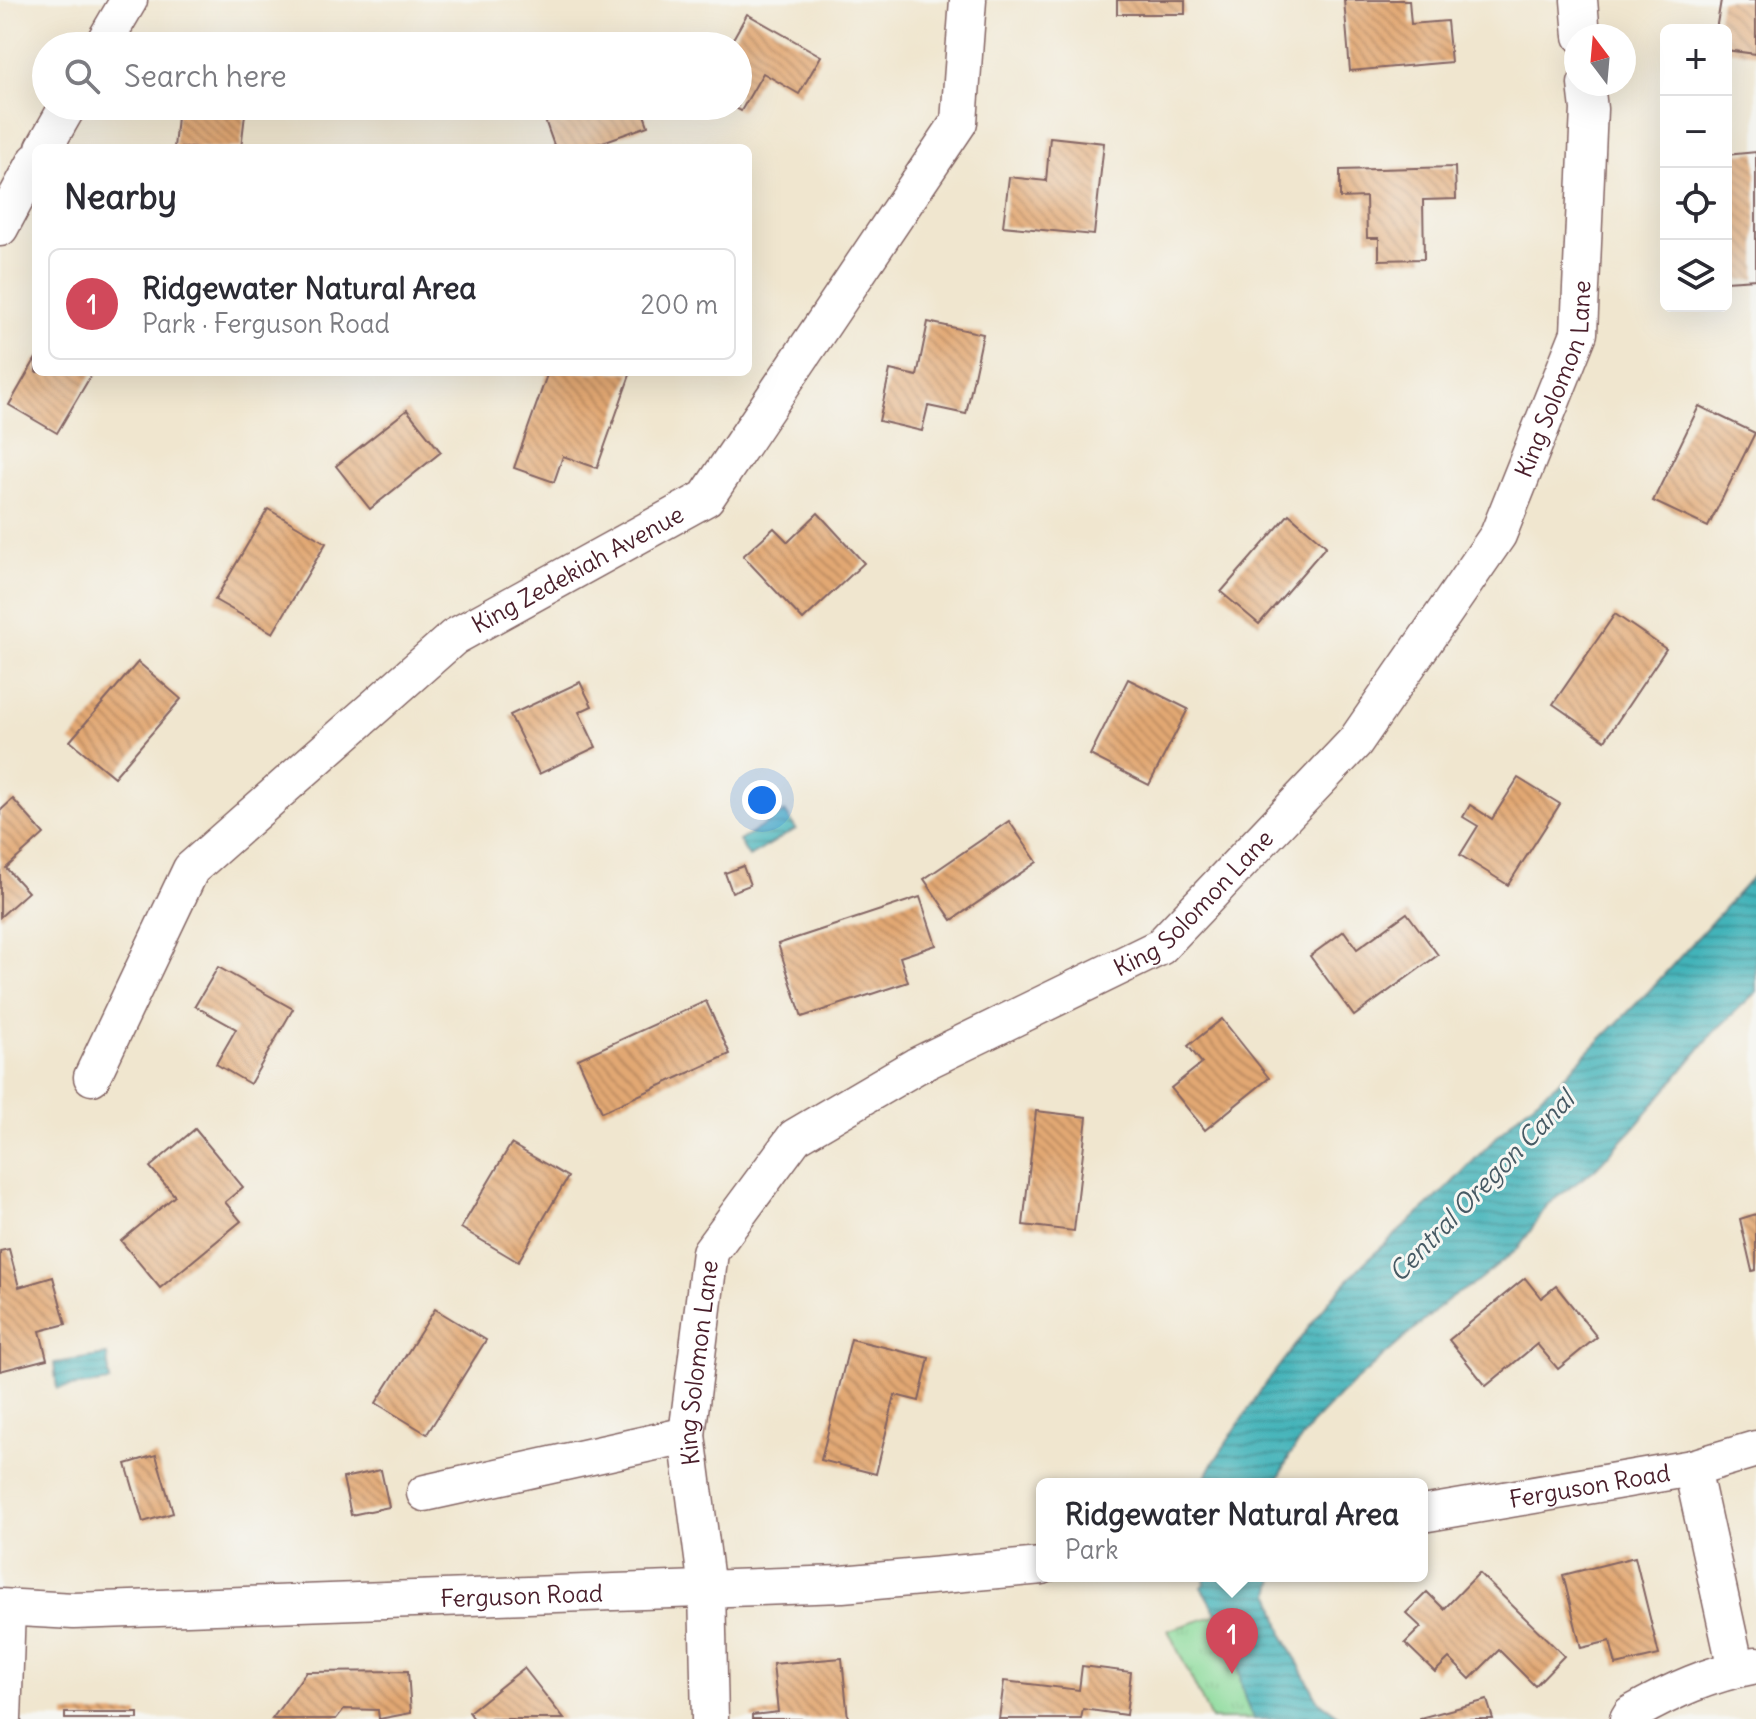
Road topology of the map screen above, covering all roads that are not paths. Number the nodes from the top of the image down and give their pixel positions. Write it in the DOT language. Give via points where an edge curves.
graph roads {
  1 [pos="129,0"];
  2 [pos="968,0"];
  3 [pos="1579,0"];
  4 [pos="1581,24"];
  5 [pos="110,32"];
  6 [pos="1587,96"];
  7 [pos="60,120"];
  8 [pos="46,144"];
  9 [pos="32,168"];
  10 [pos="0,228"];
  11 [pos="92,1077"];
  12 [pos="687,1435"];
  13 [pos="1756,1449"];
  14 [pos="1692,1468"];
  15 [pos="425,1493"];
  16 [pos="1428,1513"];
  17 [pos="1036,1567"];
  18 [pos="707,1589"];
  19 [pos="3,1608"];
  20 [pos="1746,1667"];
  21 [pos="3,1719"];
  22 [pos="710,1719"];
  23 [pos="1628,1719"];
  1 -- 5 [label="street"];
  2 -- 11 [label="street, King Zedekiah Avenue" via="959,122 706,498 454,637 191,869"];
  3 -- 4 [label="street"];
  6 -- 12 [label="street, King Solomon Lane" via="1579,333 1498,535 1355,742 1160,947 916,1066 795,1137 710,1252"];
  7 -- 8 [label="street"];
  9 -- 10 [label="street"];
  12 -- 15 [label="street"];
  12 -- 18 [label="street, King Solomon Lane"];
  13 -- 14 [label="street, Ferguson Road"];
  14 -- 16 [label="street, Ferguson Road"];
  14 -- 20 [label="street"];
  17 -- 18 [label="street, Ferguson Road" via="858,1583"];
  18 -- 19 [label="street, Ferguson Road" via="74,1611"];
  18 -- 22 [label="street, King Solomon Lane"];
  19 -- 21 [label="street"];
  20 -- 23 [label="street" via="1676,1688"];
}
